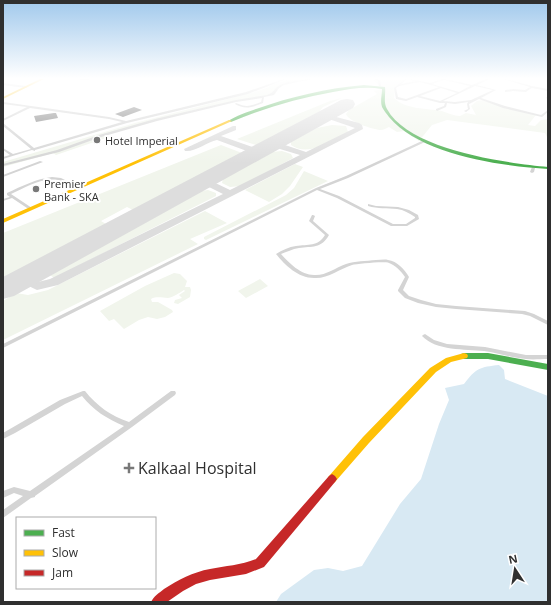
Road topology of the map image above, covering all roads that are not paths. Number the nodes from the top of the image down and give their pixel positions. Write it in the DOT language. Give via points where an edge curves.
graph roads {
  1 [pos="28,107"];
  2 [pos="38,107"];
  3 [pos="188,107"];
  4 [pos="210,107"];
  5 [pos="263,107"];
  6 [pos="385,107"];
  7 [pos="443,107"];
  8 [pos="469,107"];
  9 [pos="505,107"];
  10 [pos="437,110"];
  11 [pos="548,111"];
  12 [pos="465,112"];
  13 [pos="3,120"];
  14 [pos="126,122"];
  15 [pos="3,124"];
  16 [pos="424,141"];
  17 [pos="3,149"];
  18 [pos="34,150"];
  19 [pos="13,155"];
  20 [pos="3,158"];
  21 [pos="41,162"];
  22 [pos="3,166"];
  23 [pos="548,168"];
  24 [pos="3,176"];
  25 [pos="67,182"];
  26 [pos="317,189"];
  27 [pos="13,197"];
  28 [pos="3,200"];
  29 [pos="369,205"];
  30 [pos="31,209"];
  31 [pos="313,216"];
  32 [pos="3,221"];
  33 [pos="548,323"];
  34 [pos="425,336"];
  35 [pos="3,346"];
  36 [pos="548,357"];
  37 [pos="548,367"];
  38 [pos="173,393"];
  39 [pos="130,425"];
  40 [pos="3,436"];
  41 [pos="3,495"];
  42 [pos="32,495"];
  43 [pos="3,514"];
  44 [pos="156,602"];
  1 -- 13 [label="street"];
  2 -- 14 [label="street"];
  3 -- 14 [label="street"];
  4 -- 22 [label="street" via="156,120"];
  5 -- 30 [label="street"];
  6 -- 16 [label="street" via="400,126"];
  7 -- 10 [label="street"];
  8 -- 12 [label="street"];
  9 -- 11 [label="street" via="542,116"];
  14 -- 18 [label="street"];
  15 -- 18 [label="street"];
  16 -- 23 [label="street" via="533,170"];
  16 -- 26 [label="street"];
  17 -- 19 [label="street"];
  18 -- 19 [label="street"];
  19 -- 20 [label="street"];
  21 -- 24 [label="street"];
  25 -- 27 [label="street" via="44,179 8,194"];
  26 -- 29 [label="street" via="392,225 406,225 417,219 417,216 408,211"];
  26 -- 35 [label="street"];
  27 -- 28 [label="street"];
  27 -- 30 [label="street"];
  30 -- 32 [label="street"];
  31 -- 33 [label="street" via="312,221 328,235 326,240 318,245 294,247 278,254 301,273 312,277 325,276 352,264 387,261 405,273 407,277 400,290 414,301 472,310 524,312"];
  34 -- 36 [label="street" via="448,346 485,349 526,357"];
  37 -- 44 [label="street" via="464,355 446,361 433,370 366,440 260,563 250,568 203,576 184,583"];
  38 -- 39 [label="street"];
  39 -- 40 [label="street" via="110,419 83,393"];
  39 -- 42 [label="street"];
  41 -- 42 [label="street" via="14,490"];
  42 -- 43 [label="street"];
}
